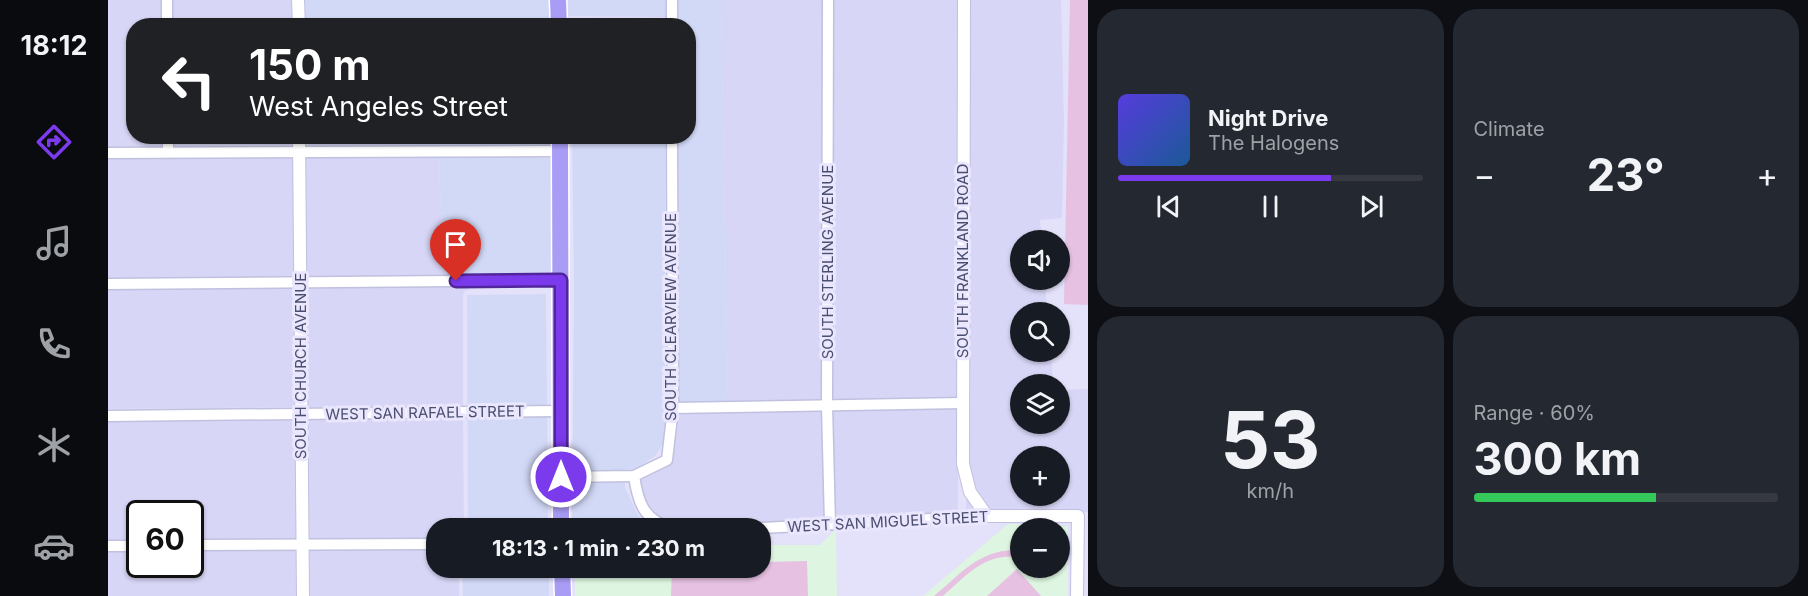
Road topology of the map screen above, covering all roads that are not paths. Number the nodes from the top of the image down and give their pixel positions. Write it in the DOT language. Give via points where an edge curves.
graph roads {
  1 [pos="167,0"];
  2 [pos="298,0"];
  3 [pos="558,0"];
  4 [pos="672,0"];
  5 [pos="828,0"];
  6 [pos="964,0"];
  7 [pos="167,18"];
  8 [pos="298,18"];
  9 [pos="559,18"];
  10 [pos="672,18"];
  11 [pos="168,144"];
  12 [pos="299,144"];
  13 [pos="560,144"];
  14 [pos="672,144"];
  15 [pos="168,151"];
  16 [pos="108,153"];
  17 [pos="300,153"];
  18 [pos="561,280"];
  19 [pos="301,283"];
  20 [pos="108,284"];
  21 [pos="963,403"];
  22 [pos="827,406"];
  23 [pos="673,408"];
  24 [pos="561,411"];
  25 [pos="302,414"];
  26 [pos="108,416"];
  27 [pos="634,476"];
  28 [pos="561,477"];
  29 [pos="987,516"];
  30 [pos="1083,516"];
  31 [pos="561,518"];
  32 [pos="651,518"];
  33 [pos="830,524"];
  34 [pos="771,527"];
  35 [pos="303,544"];
  36 [pos="426,544"];
  37 [pos="204,545"];
  38 [pos="108,546"];
  39 [pos="126,546"];
  40 [pos="562,578"];
  41 [pos="303,596"];
  42 [pos="563,596"];
  43 [pos="1077,596"];
  1 -- 7 [label="street"];
  2 -- 8 [label="street"];
  3 -- 9 [label="main road"];
  4 -- 10 [label="street"];
  5 -- 22 [label="street, SOUTH STERLING AVENUE"];
  6 -- 21 [label="street, SOUTH FRANKLAND ROAD"];
  11 -- 15 [label="street"];
  12 -- 17 [label="street, SOUTH CHURCH AVENUE"];
  13 -- 17 [label="street"];
  13 -- 18 [label="main road"];
  14 -- 23 [label="street, SOUTH CLEARVIEW AVENUE"];
  15 -- 16 [label="street"];
  15 -- 17 [label="street"];
  17 -- 19 [label="street, SOUTH CHURCH AVENUE"];
  18 -- 19 [label="street"];
  18 -- 24 [label="main road"];
  19 -- 20 [label="street"];
  19 -- 25 [label="street, SOUTH CHURCH AVENUE"];
  21 -- 22 [label="street"];
  21 -- 29 [label="street, SOUTH FRANKLAND ROAD" via="963,464 970,492"];
  22 -- 23 [label="street"];
  22 -- 33 [label="street, SOUTH STERLING AVENUE"];
  23 -- 27 [label="street, SOUTH CLEARVIEW AVENUE" via="667,460"];
  24 -- 25 [label="street, WEST SAN RAFAEL STREET"];
  24 -- 28 [label="main road"];
  25 -- 26 [label="street, WEST SAN RAFAEL STREET"];
  25 -- 35 [label="street, SOUTH CHURCH AVENUE"];
  27 -- 28 [label="street, SOUTH CLEARVIEW AVENUE"];
  27 -- 32 [label="street" via="636,493"];
  28 -- 31 [label="main road"];
  29 -- 30 [label="street, WEST SAN MIGUEL STREET"];
  29 -- 33 [label="street, WEST SAN MIGUEL STREET"];
  30 -- 43 [label="street"];
  33 -- 34 [label="street, WEST SAN MIGUEL STREET"];
  35 -- 36 [label="street"];
  35 -- 37 [label="street"];
  35 -- 41 [label="street, SOUTH CHURCH AVENUE"];
  38 -- 39 [label="street"];
  40 -- 42 [label="main road"];
}
